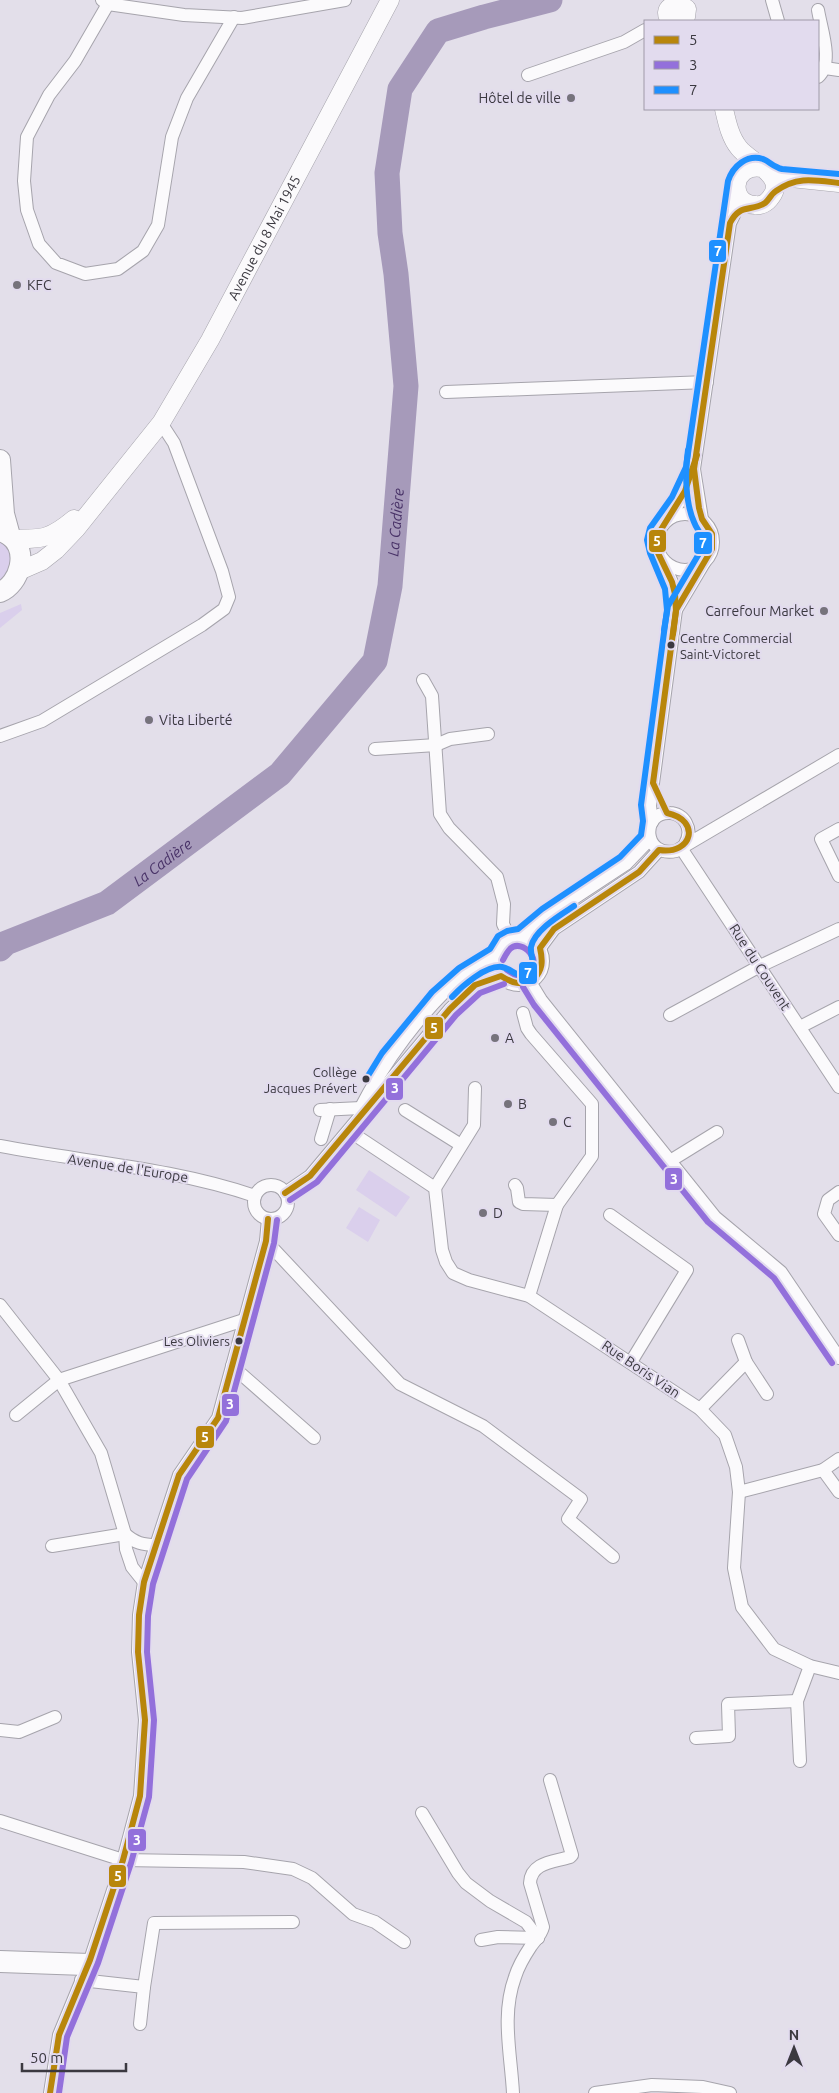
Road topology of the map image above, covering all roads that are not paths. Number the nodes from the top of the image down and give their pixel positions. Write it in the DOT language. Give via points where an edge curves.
graph roads {
  1 [pos="345,0"];
  2 [pos="390,0"];
  3 [pos="772,0"];
  4 [pos="105,2"];
  5 [pos="818,10"];
  6 [pos="234,17"];
  7 [pos="778,20"];
  8 [pos="644,31"];
  9 [pos="839,70"];
  10 [pos="821,73"];
  11 [pos="528,75"];
  12 [pos="724,110"];
  13 [pos="740,149"];
  14 [pos="769,178"];
  15 [pos="739,181"];
  16 [pos="839,183"];
  17 [pos="753,205"];
  18 [pos="734,215"];
  19 [pos="707,382"];
  20 [pos="446,392"];
  21 [pos="161,422"];
  22 [pos="0,460"];
  23 [pos="125,466"];
  24 [pos="694,469"];
  25 [pos="669,518"];
  26 [pos="702,519"];
  27 [pos="8,535"];
  28 [pos="662,558"];
  29 [pos="704,562"];
  30 [pos="19,571"];
  31 [pos="0,592"];
  32 [pos="676,610"];
  33 [pos="423,680"];
  34 [pos="488,734"];
  35 [pos="0,736"];
  36 [pos="436,745"];
  37 [pos="376,748"];
  38 [pos="839,755"];
  39 [pos="653,783"];
  40 [pos="667,813"];
  41 [pos="652,822"];
  42 [pos="686,823"];
  43 [pos="712,828"];
  44 [pos="839,829"];
  45 [pos="650,839"];
  46 [pos="683,846"];
  47 [pos="659,850"];
  48 [pos="839,876"];
  49 [pos="839,929"];
  50 [pos="516,938"];
  51 [pos="540,948"];
  52 [pos="496,955"];
  53 [pos="760,966"];
  54 [pos="501,976"];
  55 [pos="530,982"];
  56 [pos="839,1007"];
  57 [pos="523,1013"];
  58 [pos="670,1015"];
  59 [pos="800,1028"];
  60 [pos="839,1086"];
  61 [pos="475,1088"];
  62 [pos="361,1108"];
  63 [pos="405,1110"];
  64 [pos="349,1131"];
  65 [pos="717,1132"];
  66 [pos="461,1145"];
  67 [pos="0,1146"];
  68 [pos="334,1148"];
  69 [pos="670,1161"];
  70 [pos="515,1186"];
  71 [pos="435,1188"];
  72 [pos="839,1192"];
  73 [pos="285,1193"];
  74 [pos="255,1196"];
  75 [pos="557,1205"];
  76 [pos="610,1215"];
  77 [pos="268,1219"];
  78 [pos="839,1235"];
  79 [pos="266,1241"];
  80 [pos="529,1296"];
  81 [pos="0,1305"];
  82 [pos="244,1320"];
  83 [pos="738,1340"];
  84 [pos="839,1358"];
  85 [pos="631,1362"];
  86 [pos="746,1362"];
  87 [pos="232,1366"];
  88 [pos="59,1380"];
  89 [pos="767,1394"];
  90 [pos="700,1409"];
  91 [pos="16,1415"];
  92 [pos="314,1438"];
  93 [pos="839,1458"];
  94 [pos="823,1470"];
  95 [pos="739,1492"];
  96 [pos="839,1492"];
  97 [pos="125,1534"];
  98 [pos="156,1545"];
  99 [pos="52,1546"];
  100 [pos="613,1557"];
  101 [pos="144,1582"];
  102 [pos="810,1666"];
  103 [pos="839,1673"];
  104 [pos="797,1701"];
  105 [pos="55,1716"];
  106 [pos="0,1730"];
  107 [pos="696,1738"];
  108 [pos="800,1761"];
  109 [pos="550,1780"];
  110 [pos="422,1813"];
  111 [pos="0,1821"];
  112 [pos="124,1860"];
  113 [pos="293,1922"];
  114 [pos="538,1938"];
  115 [pos="481,1940"];
  116 [pos="404,1942"];
  117 [pos="0,1957"];
  118 [pos="0,1966"];
  119 [pos="85,1970"];
  120 [pos="144,1987"];
  121 [pos="140,2024"];
  122 [pos="50,2093"];
  123 [pos="513,2093"];
  124 [pos="595,2093"];
  125 [pos="730,2093"];
  1 -- 6 [label="street"];
  2 -- 21 [label="main road, Avenue du 8 Mai 1945" via="210,340"];
  3 -- 7 [label="street"];
  4 -- 6 [label="street" via="184,14"];
  4 -- 6 [label="street" via="75,61 49,95 27,137 24,181 27,210 39,244 56,263 85,274 118,269 143,251 158,225 172,137 187,98"];
  5 -- 10 [label="street" via="825,55"];
  8 -- 11 [label="street" via="624,42"];
  9 -- 10 [label="street"];
  12 -- 13 [label="main road" via="727,125"];
  13 -- 14 [label="main road"];
  13 -- 15 [label="main road"];
  14 -- 15 [label="main road" via="751,168"];
  14 -- 16 [label="main road" via="782,186 804,179"];
  14 -- 17 [label="main road" via="770,199"];
  15 -- 17 [label="main road" via="742,200"];
  15 -- 18 [label="street"];
  17 -- 18 [label="street"];
  18 -- 19 [label="street" via="730,224"];
  19 -- 20 [label="street"];
  19 -- 24 [label="street"];
  21 -- 23 [label="main road, Avenue du 8 Mai 1945"];
  21 -- 35 [label="street" via="174,443 222,571 229,598 224,609 42,721"];
  22 -- 27 [label="main road"];
  23 -- 27 [label="main road" via="64,528 43,539"];
  23 -- 30 [label="main road" via="56,550 42,561"];
  24 -- 25 [label="street"];
  24 -- 26 [label="street"];
  25 -- 26 [label="street" via="685,513"];
  25 -- 28 [label="street" via="662,524 656,541"];
  26 -- 29 [label="street" via="713,541"];
  27 -- 30 [label="main road" via="19,550"];
  28 -- 29 [label="street" via="682,570 698,567"];
  28 -- 32 [label="street" via="674,586"];
  29 -- 32 [label="street"];
  30 -- 31 [label="main road" via="12,583"];
  32 -- 39 [label="street"];
  33 -- 36 [label="street" via="432,696"];
  34 -- 36 [label="street" via="450,739"];
  36 -- 37 [label="street"];
  36 -- 50 [label="street" via="440,814 449,828 497,877 504,904 504,924"];
  38 -- 43 [label="street"];
  39 -- 40 [label="street"];
  39 -- 41 [label="street"];
  40 -- 41 [label="street"];
  40 -- 42 [label="street" via="678,815"];
  41 -- 45 [label="street"];
  42 -- 43 [label="street"];
  42 -- 46 [label="street" via="689,834"];
  43 -- 46 [label="street"];
  44 -- 48 [label="street" via="821,839"];
  45 -- 47 [label="street"];
  45 -- 50 [label="street" via="626,864"];
  46 -- 47 [label="street" via="670,852"];
  46 -- 53 [label="street, Rue du Couvent"];
  47 -- 51 [label="street" via="639,872 554,930"];
  49 -- 53 [label="street"];
  50 -- 51 [label="street" via="534,942"];
  50 -- 52 [label="street" via="504,943"];
  51 -- 55 [label="street" via="543,955 541,971"];
  52 -- 54 [label="street"];
  52 -- 62 [label="street" via="465,974 439,998 389,1059"];
  53 -- 58 [label="street"];
  53 -- 59 [label="street, Rue du Couvent"];
  54 -- 55 [label="street" via="514,984"];
  54 -- 64 [label="street" via="475,985 450,1009"];
  55 -- 69 [label="street"];
  56 -- 59 [label="street"];
  57 -- 75 [label="street" via="531,1034 592,1104 592,1156"];
  59 -- 60 [label="street, Rue du Couvent"];
  61 -- 66 [label="street" via="474,1125"];
  62 -- 64 [label="street"];
  62 -- 68 [label="street" via="325,1109 317,1140"];
  63 -- 66 [label="street"];
  64 -- 68 [label="street"];
  64 -- 71 [label="street"];
  65 -- 69 [label="street"];
  66 -- 71 [label="street"];
  67 -- 74 [label="street, Avenue de l'Europe" via="162,1172 216,1183"];
  68 -- 73 [label="street" via="310,1176"];
  69 -- 84 [label="street" via="715,1218 781,1272"];
  70 -- 75 [label="street" via="519,1202 523,1204"];
  71 -- 80 [label="street, Rue Boris Vian" via="442,1250 454,1273"];
  72 -- 78 [label="street" via="828,1200 824,1214"];
  73 -- 74 [label="street" via="277,1186 266,1186"];
  73 -- 77 [label="street" via="286,1209 278,1217"];
  74 -- 77 [label="street" via="256,1210"];
  75 -- 80 [label="street"];
  76 -- 85 [label="street" via="687,1270"];
  77 -- 79 [label="street"];
  79 -- 82 [label="street"];
  79 -- 100 [label="street" via="400,1384 483,1426 581,1499 568,1519"];
  80 -- 85 [label="street, Rue Boris Vian"];
  81 -- 88 [label="street"];
  82 -- 87 [label="street"];
  82 -- 88 [label="street"];
  83 -- 86 [label="street"];
  85 -- 90 [label="street, Rue Boris Vian"];
  86 -- 89 [label="street"];
  86 -- 90 [label="street"];
  87 -- 92 [label="street"];
  87 -- 98 [label="street" via="218,1418 179,1475"];
  88 -- 91 [label="street"];
  88 -- 97 [label="street" via="101,1453"];
  90 -- 95 [label="street, Rue Boris Vian" via="725,1435 736,1466"];
  93 -- 94 [label="street"];
  94 -- 95 [label="street"];
  94 -- 96 [label="street"];
  95 -- 102 [label="street, Rue Boris Vian" via="734,1568 742,1607 774,1649"];
  97 -- 98 [label="street" via="144,1545"];
  97 -- 99 [label="street"];
  97 -- 101 [label="street" via="132,1567"];
  98 -- 101 [label="street"];
  101 -- 112 [label="street" via="138,1652 145,1720 140,1786"];
  102 -- 103 [label="street, Rue Boris Vian"];
  102 -- 104 [label="street"];
  104 -- 107 [label="street" via="728,1704 729,1736"];
  104 -- 108 [label="street"];
  105 -- 106 [label="street" via="19,1732"];
  109 -- 114 [label="street" via="572,1855 539,1866 530,1876 543,1927"];
  110 -- 114 [label="street" via="466,1883 526,1922"];
  111 -- 112 [label="street"];
  112 -- 116 [label="street" via="244,1862 293,1869 312,1878 353,1914 376,1922"];
  112 -- 119 [label="street"];
  113 -- 120 [label="street" via="154,1924"];
  114 -- 115 [label="street"];
  114 -- 123 [label="street" via="515,1975 510,1994 508,2040"];
  117 -- 119 [label="street"];
  118 -- 119 [label="street"];
  119 -- 120 [label="street"];
  119 -- 122 [label="street" via="59,2035"];
  120 -- 121 [label="street"];
  124 -- 125 [label="street" via="652,2085"];
}
